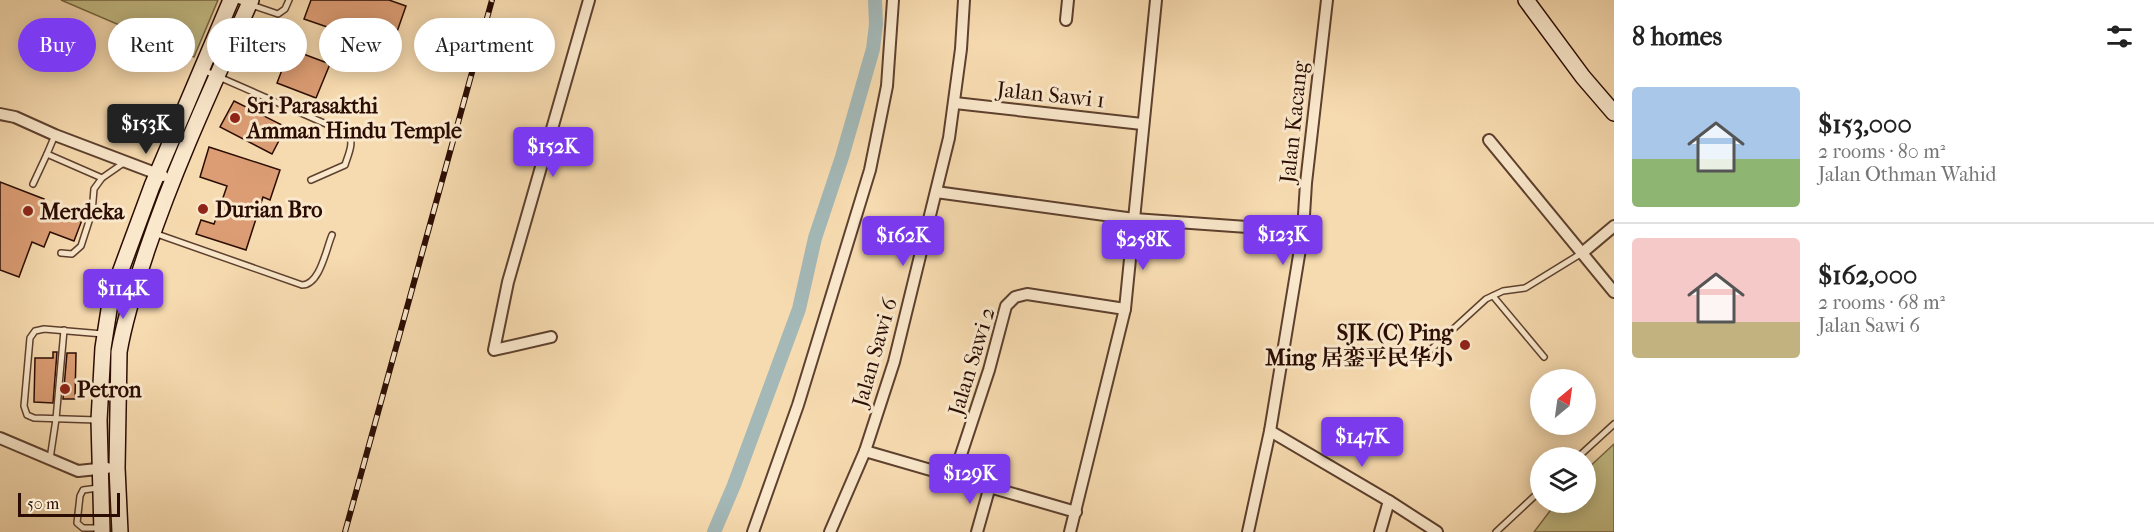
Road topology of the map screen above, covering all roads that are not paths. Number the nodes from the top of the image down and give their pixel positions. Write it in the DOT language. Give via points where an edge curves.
graph roads {
  1 [pos="231,0"];
  2 [pos="289,0"];
  3 [pos="589,0"];
  4 [pos="893,0"];
  5 [pos="964,0"];
  6 [pos="1068,0"];
  7 [pos="1156,0"];
  8 [pos="1327,0"];
  9 [pos="1526,0"];
  10 [pos="245,1"];
  11 [pos="1066,20"];
  12 [pos="201,70"];
  13 [pos="216,76"];
  14 [pos="955,103"];
  15 [pos="1614,113"];
  16 [pos="0,114"];
  17 [pos="1142,124"];
  18 [pos="55,135"];
  19 [pos="1490,140"];
  20 [pos="47,154"];
  21 [pos="125,162"];
  22 [pos="165,176"];
  23 [pos="102,178"];
  24 [pos="311,180"];
  25 [pos="33,184"];
  26 [pos="936,192"];
  27 [pos="1134,219"];
  28 [pos="1614,226"];
  29 [pos="1303,231"];
  30 [pos="153,233"];
  31 [pos="332,235"];
  32 [pos="61,253"];
  33 [pos="1582,253"];
  34 [pos="1614,292"];
  35 [pos="1493,296"];
  36 [pos="1125,309"];
  37 [pos="63,330"];
  38 [pos="104,334"];
  39 [pos="551,337"];
  40 [pos="1427,353"];
  41 [pos="1544,357"];
  42 [pos="56,419"];
  43 [pos="99,420"];
  44 [pos="1614,424"];
  45 [pos="1270,431"];
  46 [pos="0,438"];
  47 [pos="1589,447"];
  48 [pos="865,451"];
  49 [pos="50,459"];
  50 [pos="99,468"];
  51 [pos="117,468"];
  52 [pos="954,476"];
  53 [pos="990,486"];
  54 [pos="100,488"];
  55 [pos="1530,500"];
  56 [pos="1389,501"];
  57 [pos="1076,512"];
  58 [pos="102,530"];
  59 [pos="120,532"];
  60 [pos="753,532"];
  61 [pos="830,532"];
  62 [pos="977,532"];
  63 [pos="1070,532"];
  64 [pos="1248,532"];
  65 [pos="1380,532"];
  66 [pos="1437,532"];
  67 [pos="1496,532"];
  1 -- 12 [label="main road"];
  2 -- 10 [label="lane" via="278,14"];
  3 -- 39 [label="street" via="508,282 494,350"];
  4 -- 60 [label="street" via="887,86 870,170 798,405"];
  5 -- 14 [label="street, Jalan Sawi 6"];
  6 -- 11 [label="street"];
  7 -- 17 [label="street"];
  8 -- 29 [label="street, Jalan Kacang"];
  9 -- 15 [label="main road" via="1582,77"];
  10 -- 13 [label="main road"];
  12 -- 13 [label="lane"];
  12 -- 22 [label="main road"];
  13 -- 22 [label="main road"];
  13 -- 24 [label="lane" via="349,134 352,139 345,165"];
  14 -- 17 [label="street, Jalan Sawi 1"];
  14 -- 26 [label="street, Jalan Sawi 6"];
  16 -- 18 [label="street"];
  17 -- 27 [label="street"];
  18 -- 20 [label="lane"];
  18 -- 21 [label="street"];
  19 -- 33 [label="street"];
  20 -- 23 [label="lane"];
  20 -- 25 [label="lane"];
  21 -- 22 [label="street"];
  21 -- 23 [label="lane"];
  22 -- 30 [label="main road"];
  22 -- 38 [label="main road" via="111,297"];
  23 -- 32 [label="lane" via="93,189 92,212 81,246 72,254"];
  26 -- 27 [label="street"];
  26 -- 48 [label="street, Jalan Sawi 6" via="894,362"];
  27 -- 29 [label="street"];
  27 -- 36 [label="street"];
  28 -- 33 [label="street"];
  29 -- 45 [label="street, Jalan Kacang"];
  30 -- 31 [label="lane" via="302,285 315,279"];
  30 -- 51 [label="main road" via="134,288 119,352"];
  33 -- 34 [label="street"];
  33 -- 35 [label="lane" via="1525,288"];
  35 -- 40 [label="lane"];
  35 -- 41 [label="lane"];
  36 -- 52 [label="street, Jalan Sawi 2" via="1027,294 1015,297 1006,306"];
  36 -- 57 [label="street"];
  37 -- 38 [label="lane"];
  37 -- 42 [label="lane"];
  37 -- 42 [label="lane" via="35,331 30,338 24,406 27,415 34,418"];
  38 -- 43 [label="main road"];
  42 -- 43 [label="lane"];
  42 -- 49 [label="lane"];
  43 -- 50 [label="main road"];
  44 -- 47 [label="lane"];
  45 -- 56 [label="street"];
  45 -- 64 [label="street, Jalan Kacang"];
  46 -- 49 [label="street"];
  48 -- 52 [label="street"];
  48 -- 61 [label="street, Jalan Sawi 6"];
  49 -- 50 [label="street" via="78,471"];
  50 -- 51 [label="street"];
  50 -- 54 [label="main road"];
  51 -- 59 [label="main road"];
  52 -- 53 [label="street"];
  53 -- 57 [label="street"];
  53 -- 62 [label="street"];
  54 -- 58 [label="main road"];
  54 -- 58 [label="lane" via="82,490 77,523 83,528"];
  55 -- 67 [label="lane"];
  56 -- 65 [label="street"];
  56 -- 66 [label="street"];
  57 -- 63 [label="street"];
}
